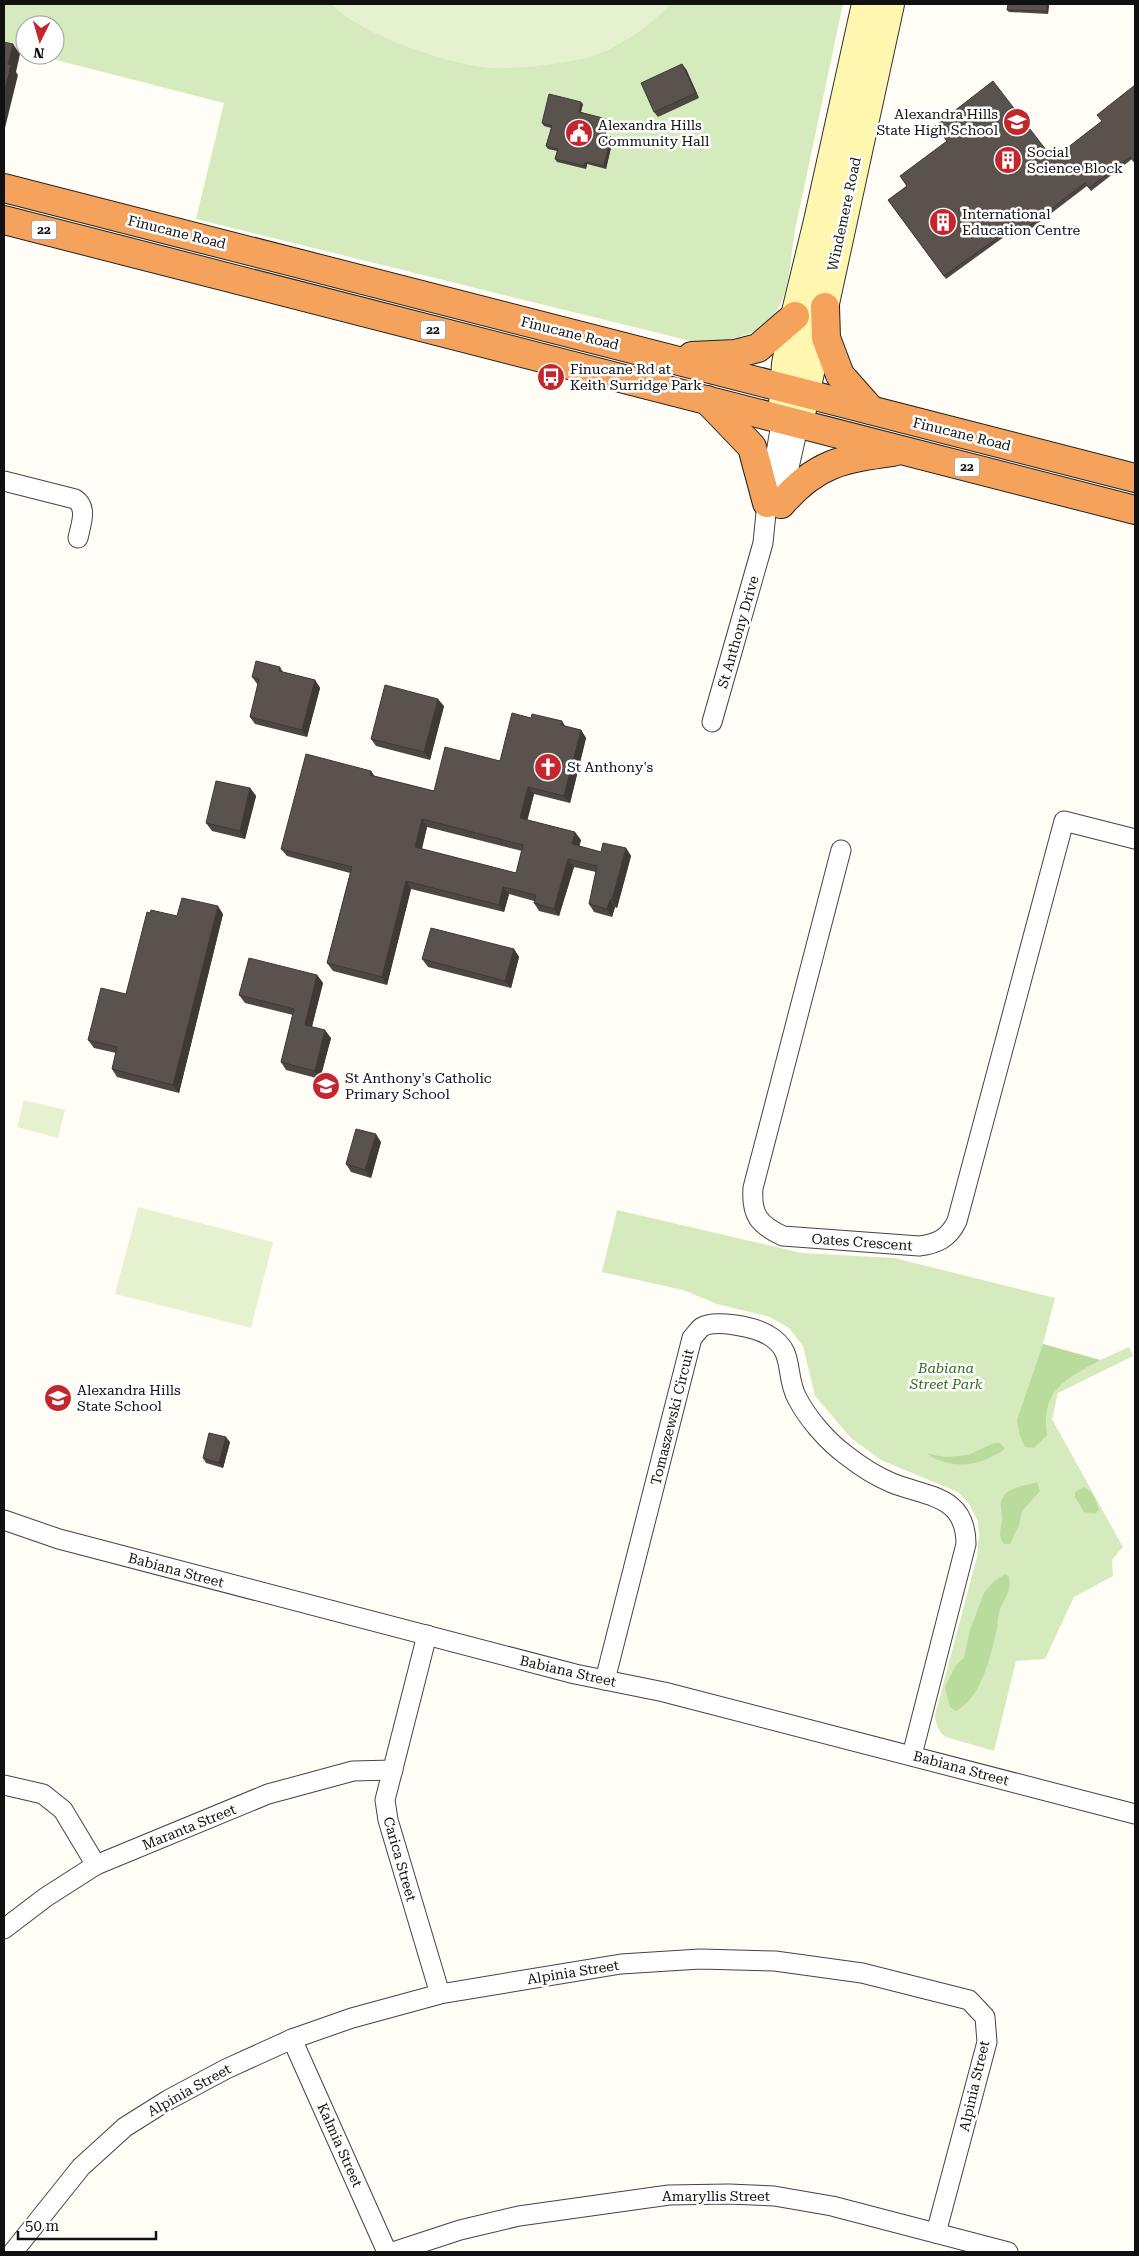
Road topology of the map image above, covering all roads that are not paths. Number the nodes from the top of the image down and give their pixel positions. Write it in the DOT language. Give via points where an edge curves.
graph roads {
  1 [pos="866,4"];
  2 [pos="890,4"];
  3 [pos="4,188"];
  4 [pos="4,220"];
  5 [pos="825,307"];
  6 [pos="795,316"];
  7 [pos="668,358"];
  8 [pos="794,391"];
  9 [pos="706,399"];
  10 [pos="871,410"];
  11 [pos="790,421"];
  12 [pos="904,451"];
  13 [pos="1135,478"];
  14 [pos="4,481"];
  15 [pos="774,503"];
  16 [pos="1135,510"];
  17 [pos="78,538"];
  18 [pos="712,722"];
  19 [pos="1135,839"];
  20 [pos="841,850"];
  21 [pos="4,1520"];
  22 [pos="426,1635"];
  23 [pos="605,1680"];
  24 [pos="912,1755"];
  25 [pos="393,1770"];
  26 [pos="4,1785"];
  27 [pos="1135,1814"];
  28 [pos="96,1865"];
  29 [pos="4,1929"];
  30 [pos="440,1994"];
  31 [pos="292,2039"];
  32 [pos="936,2233"];
  33 [pos="13,2252"];
  34 [pos="387,2252"];
  35 [pos="392,2252"];
  36 [pos="1008,2252"];
  1 -- 6 [label="main road, Windemere Road"];
  2 -- 5 [label="main road, Windemere Road"];
  3 -- 7 [label="highway, Finucane Road / 22"];
  4 -- 9 [label="highway, 22"];
  5 -- 8 [label="main road, Windemere Road"];
  5 -- 10 [label="highway" via="826,338 840,375"];
  6 -- 7 [label="highway" via="758,348 735,354"];
  6 -- 8 [label="main road, Windemere Road" via="786,364"];
  7 -- 8 [label="highway, Finucane Road / 22"];
  8 -- 10 [label="highway, Finucane Road / 22"];
  8 -- 11 [label="main road, Windemere Road"];
  9 -- 11 [label="highway, 22"];
  9 -- 15 [label="highway" via="752,446"];
  10 -- 13 [label="highway, Finucane Road / 22"];
  11 -- 12 [label="highway, 22"];
  11 -- 15 [label="street, St Anthony Drive"];
  12 -- 15 [label="highway" via="839,461 797,485"];
  12 -- 16 [label="highway, 22"];
  14 -- 17 [label="street" via="81,502 83,510"];
  15 -- 18 [label="street, St Anthony Drive"];
  19 -- 20 [label="street, Oates Crescent" via="1064,821 957,1222 943,1239 919,1246 783,1236 767,1228 756,1217 752,1202"];
  21 -- 22 [label="street, Babiana Street" via="59,1539"];
  22 -- 23 [label="street, Babiana Street"];
  22 -- 25 [label="street, Carica Street"];
  23 -- 24 [label="street, Babiana Street"];
  23 -- 24 [label="street, Tomaszewski Circuit" via="692,1338 700,1328 711,1323 725,1323 765,1333 779,1341 786,1354 797,1398 814,1423 840,1450 864,1469 892,1483 940,1499 961,1517 966,1530 966,1544"];
  24 -- 27 [label="street, Babiana Street"];
  25 -- 28 [label="street, Maranta Street" via="353,1771 268,1794"];
  25 -- 30 [label="street, Carica Street" via="385,1800 388,1820"];
  26 -- 28 [label="street" via="43,1794 63,1810"];
  28 -- 29 [label="street, Maranta Street"];
  30 -- 31 [label="street, Alpinia Street" via="352,2018"];
  30 -- 32 [label="street, Alpinia Street" via="621,1964 700,1960 775,1961 862,1973 970,2000 985,2017 987,2042"];
  31 -- 33 [label="street, Alpinia Street" via="176,2095 125,2127 81,2167"];
  31 -- 34 [label="street, Kalmia Street"];
  32 -- 35 [label="street, Amaryllis Street" via="832,2206 774,2196 669,2195 519,2216 460,2230"];
  32 -- 36 [label="street, Amaryllis Street"];
}
